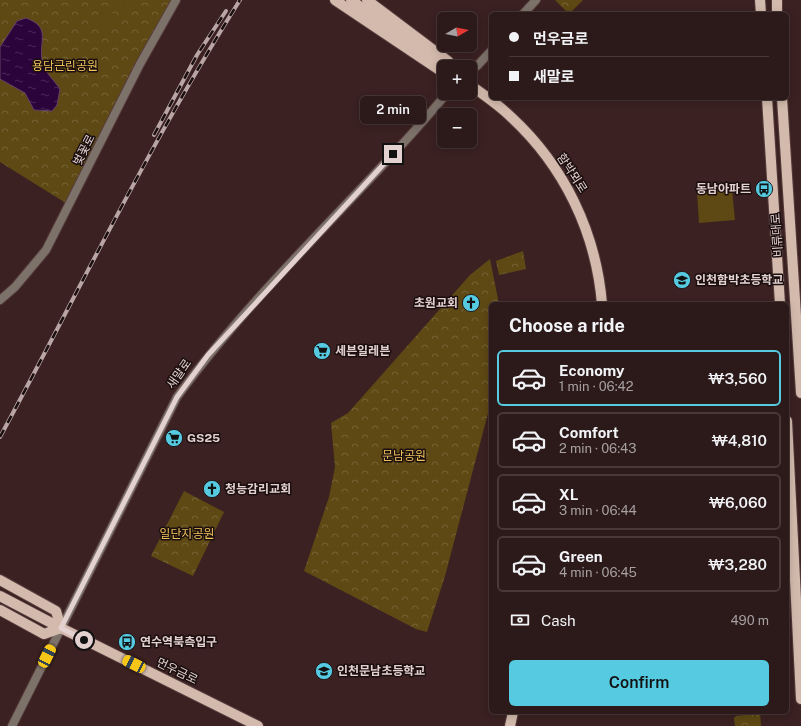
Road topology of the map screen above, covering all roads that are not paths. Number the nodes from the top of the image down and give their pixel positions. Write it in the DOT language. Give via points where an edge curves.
graph roads {
  1 [pos="176,0"];
  2 [pos="335,0"];
  3 [pos="350,0"];
  4 [pos="367,0"];
  5 [pos="536,0"];
  6 [pos="760,0"];
  7 [pos="777,0"];
  8 [pos="525,12"];
  9 [pos="761,12"];
  10 [pos="777,12"];
  11 [pos="489,53"];
  12 [pos="447,60"];
  13 [pos="437,61"];
  14 [pos="477,66"];
  15 [pos="437,69"];
  16 [pos="477,90"];
  17 [pos="489,99"];
  18 [pos="442,100"];
  19 [pos="490,100"];
  20 [pos="767,100"];
  21 [pos="782,100"];
  22 [pos="0,300"];
  23 [pos="602,302"];
  24 [pos="780,302"];
  25 [pos="801,393"];
  26 [pos="789,462"];
  27 [pos="0,580"];
  28 [pos="0,596"];
  29 [pos="0,610"];
  30 [pos="61,628"];
  31 [pos="801,699"];
  32 [pos="513,714"];
  33 [pos="12,726"];
  34 [pos="258,726"];
  35 [pos="510,726"];
  1 -- 22 [label="street, 벚꽃로" via="140,64 46,250 15,287"];
  2 -- 15 [label="main road"];
  3 -- 13 [label="main road"];
  4 -- 12 [label="main road"];
  5 -- 8 [label="street"];
  6 -- 9 [label="main road"];
  7 -- 10 [label="main road"];
  11 -- 14 [label="street"];
  16 -- 17 [label="main road, 함박뫼로"];
  18 -- 30 [label="street, 새말로" via="425,121 208,355 177,397"];
  19 -- 23 [label="main road, 함박뫼로" via="511,116 556,169 575,201 586,226 597,265"];
  20 -- 24 [label="main road, 비류대로"];
  21 -- 25 [label="main road, 비류대로"];
  26 -- 31 [label="main road"];
  27 -- 30 [label="main road" via="56,611"];
  28 -- 30 [label="main road, 먼우금로"];
  29 -- 30 [label="main road" via="44,634"];
  30 -- 33 [label="street, 새말로"];
  30 -- 34 [label="main road, 먼우금로"];
  32 -- 35 [label="main road"];
}
